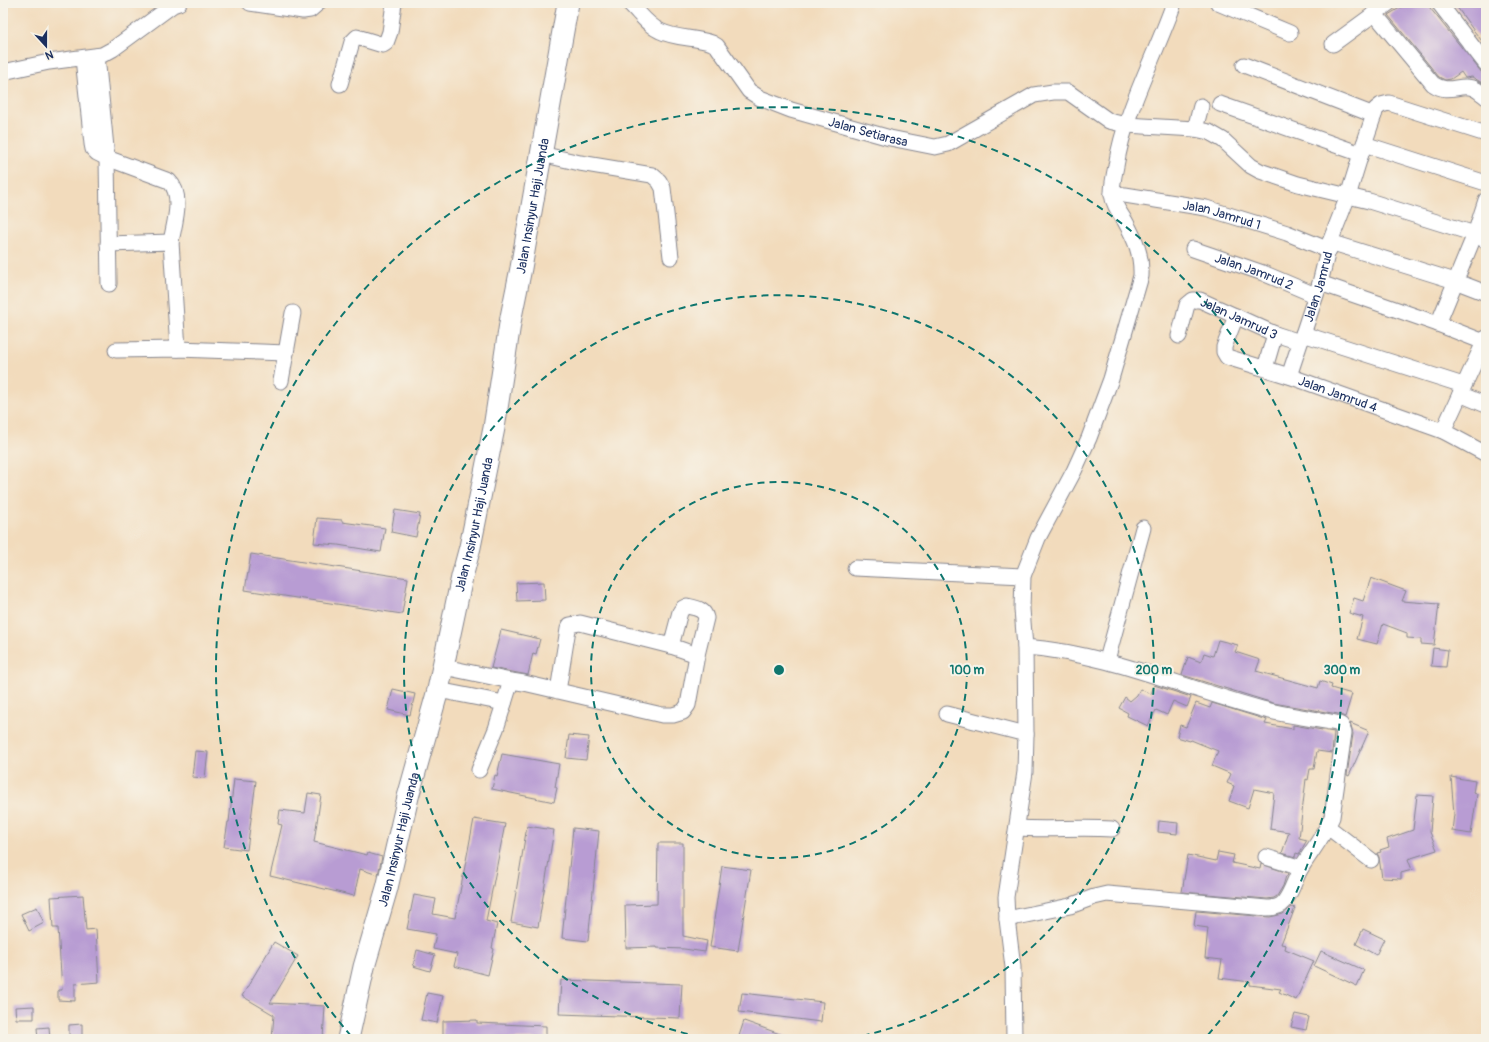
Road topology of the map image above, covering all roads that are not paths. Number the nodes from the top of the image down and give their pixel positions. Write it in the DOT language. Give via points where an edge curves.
graph roads {
  1 [pos="178,3"];
  2 [pos="250,3"];
  3 [pos="318,3"];
  4 [pos="394,3"];
  5 [pos="568,3"];
  6 [pos="629,3"];
  7 [pos="1174,3"];
  8 [pos="1218,3"];
  9 [pos="1389,3"];
  10 [pos="1439,3"];
  11 [pos="1374,13"];
  12 [pos="1290,33"];
  13 [pos="1333,44"];
  14 [pos="90,57"];
  15 [pos="1486,64"];
  16 [pos="1244,65"];
  17 [pos="3,72"];
  18 [pos="340,84"];
  19 [pos="1486,97"];
  20 [pos="1220,104"];
  21 [pos="1201,106"];
  22 [pos="1374,115"];
  23 [pos="1126,125"];
  24 [pos="1195,129"];
  25 [pos="1486,134"];
  26 [pos="1362,149"];
  27 [pos="540,154"];
  28 [pos="107,158"];
  29 [pos="1486,183"];
  30 [pos="1112,194"];
  31 [pos="1348,196"];
  32 [pos="1486,200"];
  33 [pos="1481,237"];
  34 [pos="171,242"];
  35 [pos="108,244"];
  36 [pos="1330,246"];
  37 [pos="1193,249"];
  38 [pos="671,257"];
  39 [pos="1455,281"];
  40 [pos="109,284"];
  41 [pos="1317,289"];
  42 [pos="1486,293"];
  43 [pos="293,313"];
  44 [pos="1236,316"];
  45 [pos="1438,324"];
  46 [pos="1275,334"];
  47 [pos="1179,336"];
  48 [pos="1302,338"];
  49 [pos="1484,346"];
  50 [pos="178,349"];
  51 [pos="116,350"];
  52 [pos="286,353"];
  53 [pos="1264,368"];
  54 [pos="1289,376"];
  55 [pos="280,381"];
  56 [pos="1462,389"];
  57 [pos="1486,405"];
  58 [pos="1442,431"];
  59 [pos="1486,454"];
  60 [pos="1143,528"];
  61 [pos="855,568"];
  62 [pos="1023,576"];
  63 [pos="671,646"];
  64 [pos="1025,647"];
  65 [pos="697,655"];
  66 [pos="1107,660"];
  67 [pos="444,667"];
  68 [pos="511,681"];
  69 [pos="438,690"];
  70 [pos="558,691"];
  71 [pos="504,703"];
  72 [pos="947,714"];
  73 [pos="1026,734"];
  74 [pos="479,770"];
  75 [pos="1328,827"];
  76 [pos="1016,828"];
  77 [pos="1112,829"];
  78 [pos="1266,857"];
  79 [pos="1371,860"];
  80 [pos="1301,868"];
  81 [pos="1007,919"];
  82 [pos="348,1039"];
  83 [pos="1014,1039"];
  1 -- 14 [label="street" via="107,53"];
  2 -- 3 [label="street" via="303,11 310,10"];
  4 -- 18 [label="street" via="386,43 383,45 360,38 354,39"];
  5 -- 27 [label="main road, Jalan Insinyur Haji Juanda"];
  6 -- 23 [label="street, Jalan Setiarasa" via="658,30 717,46 754,95 791,110 890,138 935,147 948,144 1034,95 1053,92 1068,92 1109,121"];
  7 -- 23 [label="street"];
  8 -- 12 [label="street"];
  9 -- 11 [label="street"];
  10 -- 15 [label="street"];
  11 -- 13 [label="street"];
  11 -- 19 [label="street" via="1433,84 1445,89 1473,88"];
  14 -- 17 [label="street" via="49,62"];
  14 -- 28 [label="street" via="92,144 97,153"];
  16 -- 22 [label="street"];
  20 -- 26 [label="street"];
  21 -- 24 [label="street"];
  22 -- 25 [label="street" via="1376,109 1389,103"];
  22 -- 26 [label="street, Jalan Jamrud"];
  23 -- 24 [label="street, Jalan Setiarasa"];
  23 -- 30 [label="street" via="1118,153"];
  24 -- 31 [label="street, Jalan Setiarasa" via="1219,137 1256,169 1298,184"];
  26 -- 29 [label="street"];
  26 -- 31 [label="street, Jalan Jamrud"];
  27 -- 38 [label="street" via="652,175 660,181"];
  27 -- 67 [label="main road, Jalan Insinyur Haji Juanda" via="494,428"];
  28 -- 34 [label="street" via="169,181 173,185 178,197"];
  28 -- 35 [label="street"];
  30 -- 36 [label="street, Jalan Jamrud 1" via="1206,208"];
  30 -- 62 [label="street" via="1116,207 1136,244 1141,261 1141,276 1111,379 1089,438 1038,538"];
  31 -- 33 [label="street, Jalan Setiarasa"];
  31 -- 36 [label="street, Jalan Jamrud"];
  32 -- 33 [label="street"];
  33 -- 39 [label="street"];
  34 -- 35 [label="street"];
  34 -- 50 [label="street"];
  35 -- 40 [label="street"];
  36 -- 39 [label="street, Jalan Jamrud 1"];
  36 -- 41 [label="street, Jalan Jamrud"];
  37 -- 41 [label="street, Jalan Jamrud 2" via="1263,274"];
  39 -- 42 [label="street, Jalan Jamrud 1"];
  39 -- 45 [label="street"];
  41 -- 45 [label="street, Jalan Jamrud 2"];
  41 -- 48 [label="street, Jalan Jamrud"];
  43 -- 52 [label="street"];
  44 -- 46 [label="street, Jalan Jamrud 3"];
  44 -- 47 [label="street, Jalan Jamrud 3" via="1200,300 1193,300 1187,305"];
  44 -- 53 [label="street, Jalan Jamrud 4" via="1224,352 1227,356"];
  45 -- 49 [label="street, Jalan Jamrud 2"];
  46 -- 48 [label="street, Jalan Jamrud 3"];
  46 -- 53 [label="street"];
  48 -- 54 [label="street, Jalan Jamrud"];
  48 -- 56 [label="street, Jalan Jamrud 3"];
  49 -- 56 [label="street"];
  50 -- 51 [label="street"];
  50 -- 52 [label="street"];
  52 -- 55 [label="street"];
  53 -- 54 [label="street, Jalan Jamrud 4"];
  54 -- 58 [label="street, Jalan Jamrud 4"];
  56 -- 57 [label="street, Jalan Jamrud 3"];
  56 -- 58 [label="street"];
  58 -- 59 [label="street, Jalan Jamrud 4"];
  60 -- 66 [label="street"];
  61 -- 62 [label="street"];
  62 -- 64 [label="street"];
  63 -- 65 [label="street"];
  63 -- 65 [label="street" via="683,608 687,606 702,610 706,618"];
  63 -- 70 [label="street" via="574,623 568,629"];
  64 -- 66 [label="street"];
  64 -- 73 [label="street"];
  65 -- 70 [label="street" via="688,705 682,712 673,715 662,715"];
  66 -- 75 [label="street" via="1263,710 1341,725 1344,733 1332,817"];
  67 -- 68 [label="street"];
  67 -- 69 [label="main road, Jalan Insinyur Haji Juanda"];
  68 -- 70 [label="street"];
  68 -- 71 [label="street"];
  69 -- 71 [label="street"];
  69 -- 82 [label="main road, Jalan Insinyur Haji Juanda" via="364,967"];
  71 -- 74 [label="street"];
  72 -- 73 [label="street"];
  73 -- 76 [label="street" via="1025,772"];
  75 -- 79 [label="street"];
  75 -- 80 [label="street"];
  76 -- 77 [label="street"];
  76 -- 81 [label="street" via="1007,890"];
  78 -- 80 [label="street"];
  80 -- 81 [label="street" via="1285,901 1274,908 1107,894 1070,906"];
  81 -- 83 [label="street" via="1012,967"];
}
